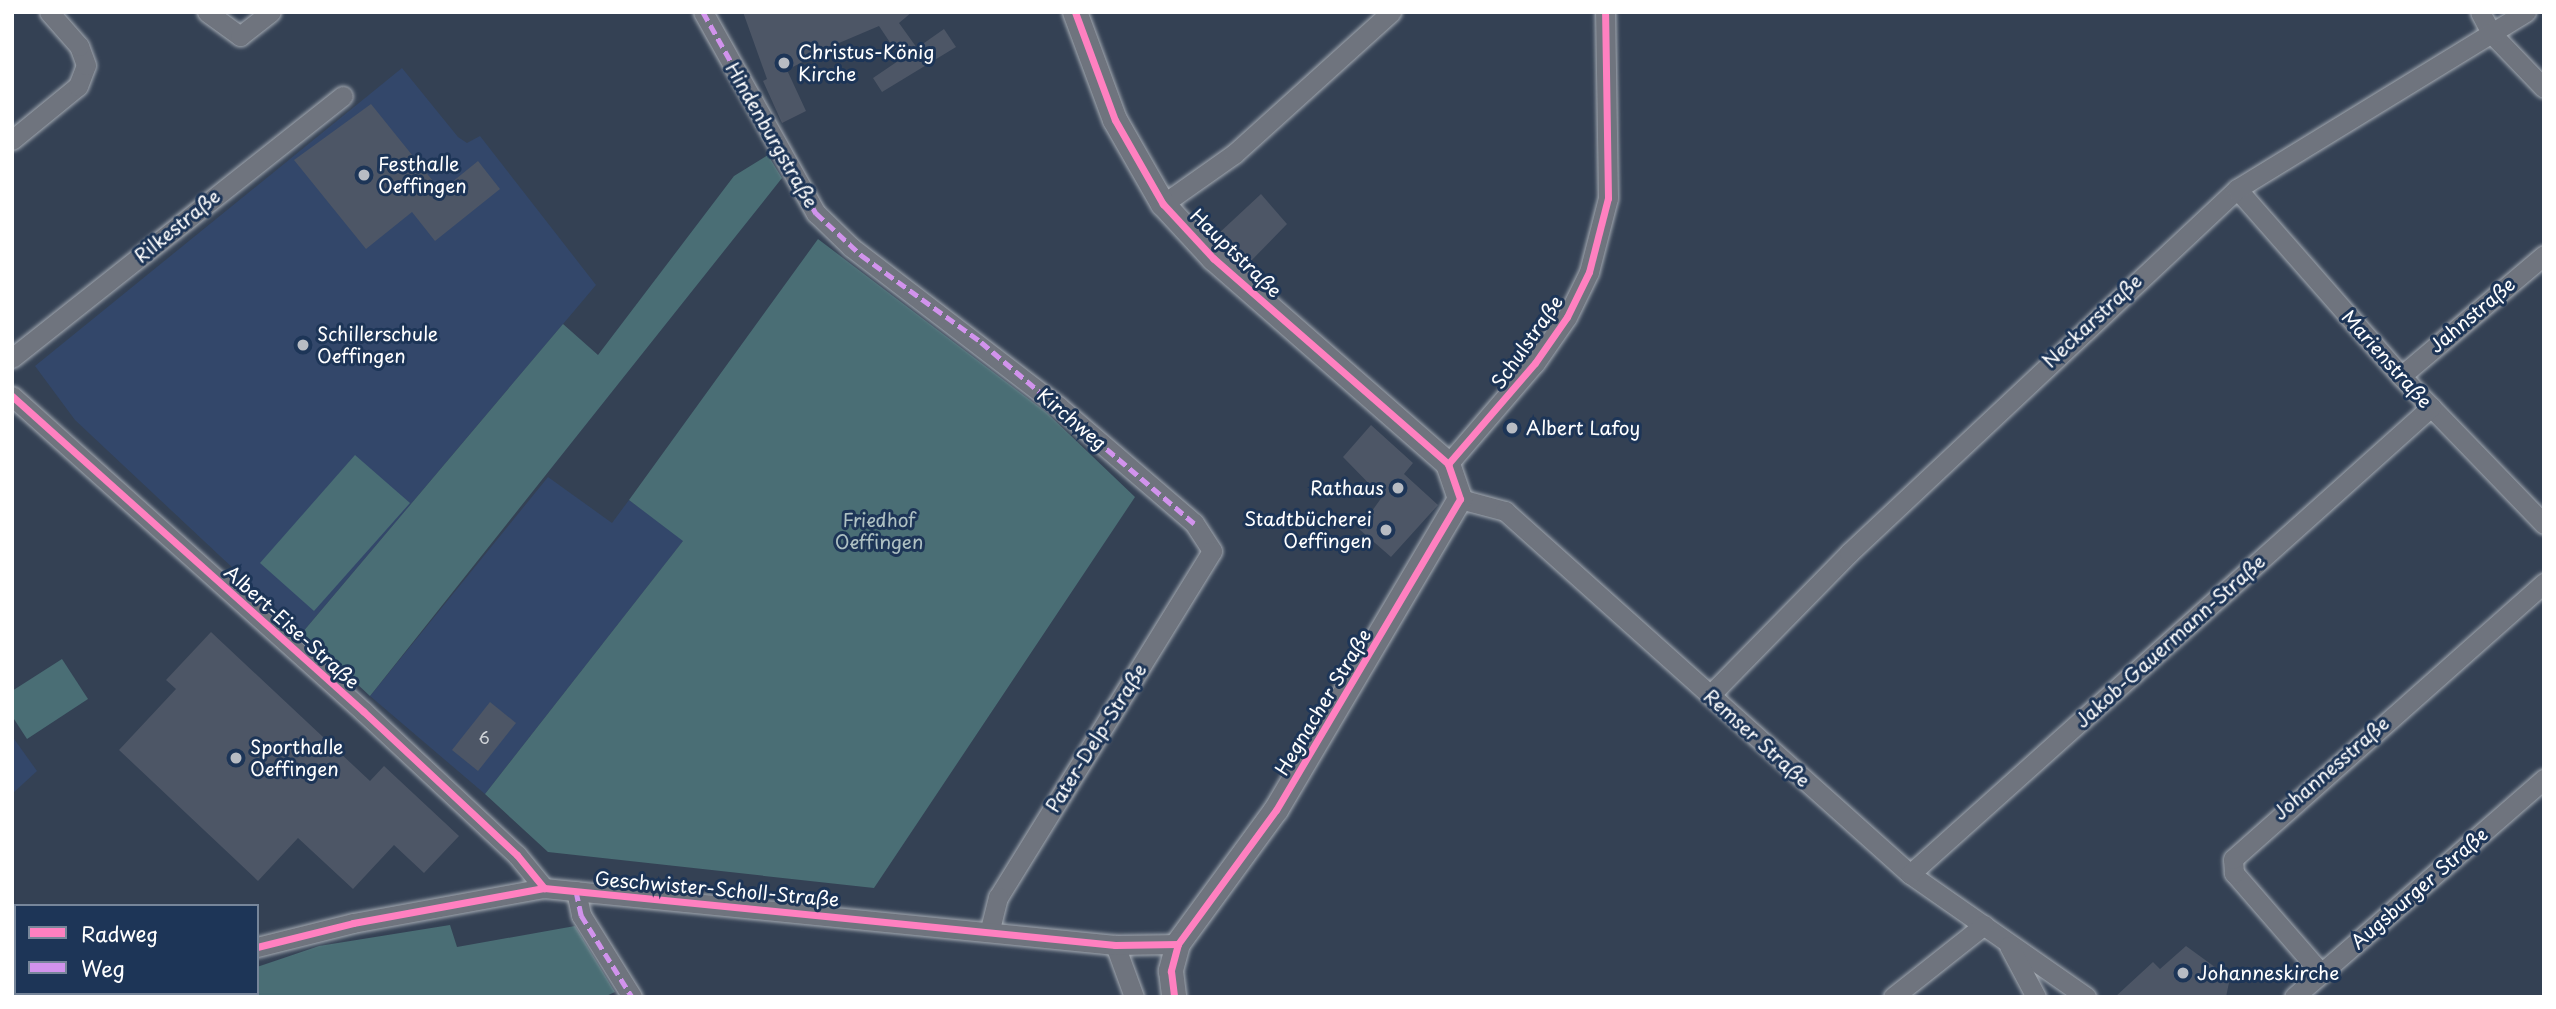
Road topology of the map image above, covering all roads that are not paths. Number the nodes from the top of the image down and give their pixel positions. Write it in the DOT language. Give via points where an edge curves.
graph roads {
  1 [pos="49,12"];
  2 [pos="207,12"];
  3 [pos="271,12"];
  4 [pos="703,12"];
  5 [pos="1075,12"];
  6 [pos="1391,12"];
  7 [pos="1605,12"];
  8 [pos="2480,12"];
  9 [pos="2526,12"];
  10 [pos="2491,33"];
  11 [pos="2544,88"];
  12 [pos="344,96"];
  13 [pos="12,140"];
  14 [pos="2237,189"];
  15 [pos="1163,204"];
  16 [pos="2544,254"];
  17 [pos="919,300"];
  18 [pos="12,358"];
  19 [pos="2401,376"];
  20 [pos="12,396"];
  21 [pos="2431,407"];
  22 [pos="1448,464"];
  23 [pos="1460,499"];
  24 [pos="2543,521"];
  25 [pos="1212,551"];
  26 [pos="2544,583"];
  27 [pos="1710,695"];
  28 [pos="2544,779"];
  29 [pos="1910,874"];
  30 [pos="544,888"];
  31 [pos="576,891"];
  32 [pos="1984,925"];
  33 [pos="990,930"];
  34 [pos="2007,942"];
  35 [pos="1178,944"];
  36 [pos="1115,945"];
  37 [pos="259,946"];
  38 [pos="2321,973"];
  39 [pos="1171,996"];
  40 [pos="632,997"];
  41 [pos="1134,997"];
  42 [pos="1893,997"];
  43 [pos="2036,997"];
  44 [pos="2086,997"];
  45 [pos="2294,997"];
  1 -- 13 [label="street" via="79,46 86,65 78,86"];
  2 -- 3 [label="street" via="240,36"];
  4 -- 17 [label="street, Hindenburgstraße" via="816,213"];
  5 -- 15 [label="street, Hauptstraße" via="1109,108"];
  6 -- 15 [label="street" via="1234,154"];
  7 -- 22 [label="street, Schulstraße" via="1608,198 1589,272 1567,317 1535,363"];
  8 -- 10 [label="street"];
  9 -- 10 [label="street, Neckarstraße"];
  10 -- 11 [label="street"];
  10 -- 14 [label="street, Neckarstraße"];
  12 -- 18 [label="street, Rilkestraße"];
  14 -- 19 [label="street, Marienstraße"];
  14 -- 27 [label="street, Neckarstraße" via="1899,505"];
  15 -- 22 [label="street, Hauptstraße" via="1213,258"];
  16 -- 19 [label="street, Jahnstraße"];
  17 -- 25 [label="street, Kirchweg" via="981,342 1069,415 1194,523"];
  19 -- 21 [label="street, Marienstraße"];
  20 -- 30 [label="street, Albert-Eise-Straße" via="363,711 517,855"];
  21 -- 24 [label="street, Marienstraße"];
  21 -- 29 [label="street, Jakob-Gauermann-Straße"];
  22 -- 23 [label="street"];
  23 -- 27 [label="street, Remser Straße" via="1505,511"];
  23 -- 35 [label="street, Hegnacher Straße" via="1276,810"];
  25 -- 33 [label="street, Pater-Delp-Straße" via="998,897"];
  26 -- 38 [label="street, Johannesstraße" via="2233,859 2234,873"];
  27 -- 29 [label="street, Remser Straße"];
  28 -- 38 [label="street, Augsburger Straße"];
  29 -- 32 [label="street, Remser Straße"];
  30 -- 31 [label="street, Geschwister-Scholl-Straße"];
  30 -- 37 [label="street, Geschwister-Scholl-Straße" via="353,923"];
  31 -- 33 [label="street, Geschwister-Scholl-Straße"];
  31 -- 40 [label="street" via="581,915"];
  32 -- 34 [label="street, Remser Straße"];
  32 -- 42 [label="street"];
  33 -- 36 [label="street, Geschwister-Scholl-Straße"];
  34 -- 43 [label="street, Remser Straße"];
  34 -- 44 [label="street"];
  35 -- 36 [label="street, Geschwister-Scholl-Straße"];
  35 -- 39 [label="street"];
  36 -- 41 [label="street"];
  38 -- 45 [label="street, Augsburger Straße"];
}
